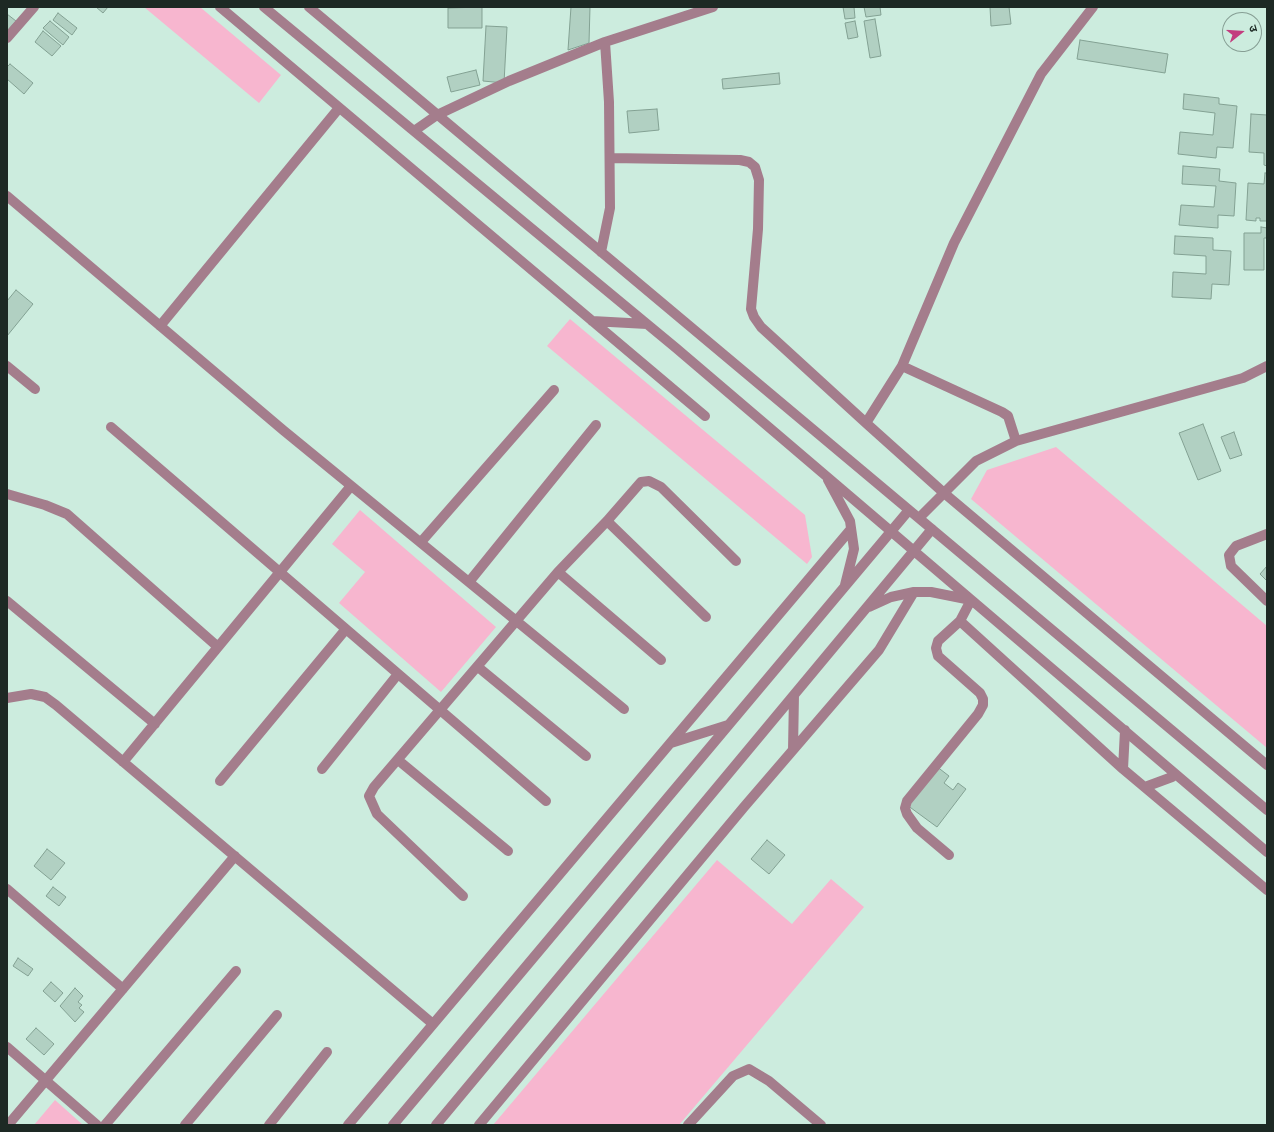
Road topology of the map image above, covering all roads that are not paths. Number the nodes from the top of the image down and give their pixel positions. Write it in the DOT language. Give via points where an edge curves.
graph roads {
  1 [pos="34,7"];
  2 [pos="220,7"];
  3 [pos="264,7"];
  4 [pos="309,7"];
  5 [pos="713,7"];
  6 [pos="1093,7"];
  7 [pos="7,38"];
  8 [pos="605,42"];
  9 [pos="340,108"];
  10 [pos="438,115"];
  11 [pos="414,131"];
  12 [pos="610,158"];
  13 [pos="7,196"];
  14 [pos="601,252"];
  15 [pos="592,321"];
  16 [pos="647,324"];
  17 [pos="160,326"];
  18 [pos="7,366"];
  19 [pos="902,366"];
  20 [pos="1267,366"];
  21 [pos="35,389"];
  22 [pos="554,390"];
  23 [pos="704,416"];
  24 [pos="866,424"];
  25 [pos="596,425"];
  26 [pos="111,427"];
  27 [pos="1016,441"];
  28 [pos="827,477"];
  29 [pos="351,486"];
  30 [pos="944,493"];
  31 [pos="7,494"];
  32 [pos="909,510"];
  33 [pos="919,518"];
  34 [pos="607,521"];
  35 [pos="851,529"];
  36 [pos="932,529"];
  37 [pos="891,532"];
  38 [pos="1267,534"];
  39 [pos="421,542"];
  40 [pos="914,551"];
  41 [pos="736,561"];
  42 [pos="280,572"];
  43 [pos="558,572"];
  44 [pos="469,582"];
  45 [pos="844,587"];
  46 [pos="914,592"];
  47 [pos="971,600"];
  48 [pos="7,601"];
  49 [pos="1267,601"];
  50 [pos="867,607"];
  51 [pos="706,617"];
  52 [pos="960,620"];
  53 [pos="517,621"];
  54 [pos="346,630"];
  55 [pos="218,647"];
  56 [pos="661,660"];
  57 [pos="478,667"];
  58 [pos="398,674"];
  59 [pos="794,695"];
  60 [pos="7,698"];
  61 [pos="624,709"];
  62 [pos="441,710"];
  63 [pos="155,724"];
  64 [pos="729,724"];
  65 [pos="1124,730"];
  66 [pos="671,743"];
  67 [pos="793,750"];
  68 [pos="586,756"];
  69 [pos="398,760"];
  70 [pos="123,762"];
  71 [pos="1267,764"];
  72 [pos="322,769"];
  73 [pos="1123,769"];
  74 [pos="1175,774"];
  75 [pos="220,781"];
  76 [pos="1145,787"];
  77 [pos="546,801"];
  78 [pos="1267,810"];
  79 [pos="508,851"];
  80 [pos="1267,852"];
  81 [pos="949,855"];
  82 [pos="235,856"];
  83 [pos="7,889"];
  84 [pos="1267,890"];
  85 [pos="463,896"];
  86 [pos="236,971"];
  87 [pos="123,988"];
  88 [pos="277,1015"];
  89 [pos="433,1024"];
  90 [pos="7,1047"];
  91 [pos="327,1052"];
  92 [pos="46,1080"];
  93 [pos="8,1125"];
  94 [pos="98,1125"];
  95 [pos="105,1125"];
  96 [pos="186,1125"];
  97 [pos="268,1125"];
  98 [pos="348,1125"];
  99 [pos="393,1125"];
  100 [pos="436,1125"];
  101 [pos="479,1125"];
  102 [pos="688,1125"];
  103 [pos="821,1125"];
  1 -- 7 [label="street"];
  2 -- 9 [label="street"];
  3 -- 11 [label="street"];
  4 -- 10 [label="street"];
  5 -- 8 [label="street"];
  6 -- 19 [label="street" via="1041,74 954,243"];
  8 -- 10 [label="street" via="509,81"];
  8 -- 12 [label="street" via="610,102"];
  9 -- 15 [label="street"];
  9 -- 17 [label="street"];
  10 -- 11 [label="street"];
  10 -- 14 [label="street"];
  11 -- 16 [label="street"];
  12 -- 14 [label="street" via="610,208"];
  12 -- 24 [label="street" via="740,160 755,167 759,180 758,229 751,300 754,317 761,327"];
  13 -- 17 [label="street"];
  14 -- 32 [label="street"];
  15 -- 16 [label="street"];
  15 -- 23 [label="street"];
  16 -- 28 [label="street"];
  17 -- 29 [label="street"];
  18 -- 21 [label="street"];
  19 -- 24 [label="street"];
  19 -- 27 [label="street" via="1002,412 1008,416"];
  20 -- 27 [label="street" via="1243,378"];
  22 -- 39 [label="street"];
  24 -- 30 [label="street"];
  25 -- 44 [label="street"];
  26 -- 42 [label="street"];
  27 -- 30 [label="street" via="976,461"];
  28 -- 35 [label="street" via="850,521"];
  28 -- 37 [label="street"];
  29 -- 39 [label="street"];
  29 -- 42 [label="street"];
  30 -- 33 [label="street"];
  30 -- 71 [label="street"];
  31 -- 55 [label="street" via="67,514"];
  32 -- 33 [label="street"];
  32 -- 37 [label="street"];
  33 -- 36 [label="street"];
  34 -- 41 [label="street" via="642,482 649,481 661,487"];
  34 -- 43 [label="street"];
  34 -- 51 [label="street"];
  35 -- 45 [label="street" via="854,549"];
  35 -- 66 [label="street"];
  36 -- 40 [label="street"];
  36 -- 78 [label="street"];
  37 -- 40 [label="street"];
  37 -- 45 [label="street"];
  38 -- 49 [label="street" via="1236,546 1229,555 1231,566"];
  39 -- 44 [label="street"];
  40 -- 47 [label="street"];
  40 -- 50 [label="street"];
  42 -- 54 [label="street"];
  42 -- 55 [label="street"];
  43 -- 53 [label="street"];
  43 -- 56 [label="street"];
  44 -- 53 [label="street"];
  45 -- 64 [label="street"];
  46 -- 47 [label="street" via="931,592"];
  46 -- 50 [label="street" via="891,597"];
  46 -- 67 [label="street" via="879,650"];
  47 -- 52 [label="street"];
  47 -- 65 [label="street"];
  48 -- 63 [label="street"];
  50 -- 59 [label="street"];
  52 -- 73 [label="street"];
  52 -- 81 [label="street" via="938,641 938,656 980,693 983,705 907,801 905,808 917,828"];
  53 -- 57 [label="street"];
  53 -- 61 [label="street"];
  54 -- 58 [label="street"];
  54 -- 75 [label="street"];
  55 -- 63 [label="street"];
  57 -- 62 [label="street"];
  57 -- 68 [label="street"];
  58 -- 62 [label="street"];
  58 -- 72 [label="street"];
  59 -- 67 [label="street"];
  59 -- 100 [label="street"];
  60 -- 70 [label="street" via="31,694 45,697"];
  62 -- 69 [label="street"];
  62 -- 77 [label="street"];
  63 -- 70 [label="street"];
  64 -- 66 [label="street"];
  64 -- 99 [label="street"];
  65 -- 73 [label="street"];
  65 -- 74 [label="street"];
  66 -- 89 [label="street"];
  67 -- 101 [label="street"];
  69 -- 79 [label="street"];
  69 -- 85 [label="street" via="374,787 369,796 372,804 377,814"];
  70 -- 82 [label="street"];
  73 -- 76 [label="street"];
  74 -- 76 [label="street"];
  74 -- 80 [label="street"];
  76 -- 84 [label="street"];
  82 -- 87 [label="street"];
  82 -- 89 [label="street"];
  83 -- 87 [label="street"];
  86 -- 95 [label="street"];
  87 -- 92 [label="street"];
  88 -- 96 [label="street"];
  89 -- 98 [label="street"];
  90 -- 92 [label="street"];
  91 -- 97 [label="street"];
  92 -- 93 [label="street"];
  92 -- 94 [label="street"];
  102 -- 103 [label="street" via="733,1076 749,1069 769,1081"];
}
